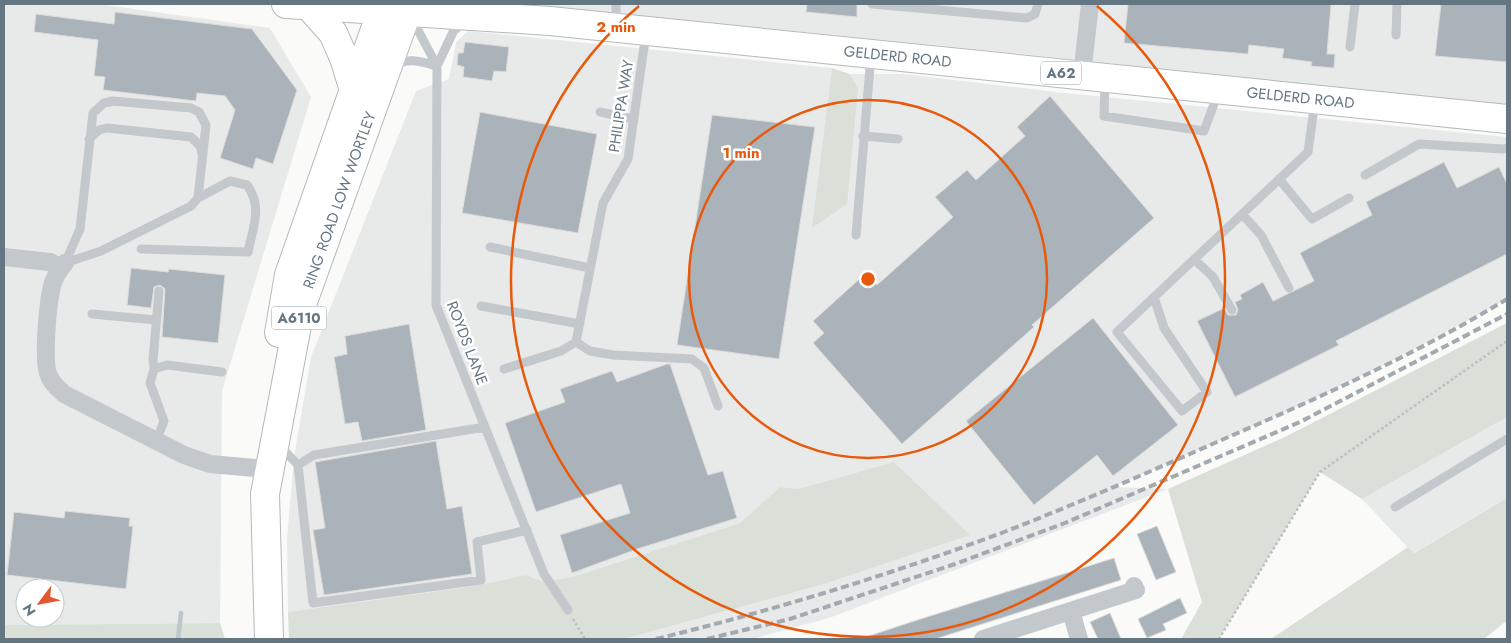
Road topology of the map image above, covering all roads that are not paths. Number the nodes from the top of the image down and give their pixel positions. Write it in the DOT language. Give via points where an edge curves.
graph roads {
  1 [pos="302,4"];
  2 [pos="872,4"];
  3 [pos="1038,4"];
  4 [pos="1090,4"];
  5 [pos="1355,4"];
  6 [pos="1397,4"];
  7 [pos="395,7"];
  8 [pos="464,10"];
  9 [pos="616,16"];
  10 [pos="646,30"];
  11 [pos="1396,35"];
  12 [pos="1350,47"];
  13 [pos="871,54"];
  14 [pos="437,66"];
  15 [pos="386,74"];
  16 [pos="1093,76"];
  17 [pos="1216,89"];
  18 [pos="354,90"];
  19 [pos="1315,99"];
  20 [pos="600,112"];
  21 [pos="634,118"];
  22 [pos="1507,119"];
  23 [pos="863,136"];
  24 [pos="89,139"];
  25 [pos="898,140"];
  26 [pos="1507,148"];
  27 [pos="202,156"];
  28 [pos="1366,175"];
  29 [pos="1279,180"];
  30 [pos="198,198"];
  31 [pos="1349,198"];
  32 [pos="1242,214"];
  33 [pos="856,235"];
  34 [pos="490,247"];
  35 [pos="141,249"];
  36 [pos="4,257"];
  37 [pos="1194,260"];
  38 [pos="63,265"];
  39 [pos="590,268"];
  40 [pos="1289,288"];
  41 [pos="159,291"];
  42 [pos="1154,297"];
  43 [pos="480,306"];
  44 [pos="1232,310"];
  45 [pos="92,314"];
  46 [pos="156,320"];
  47 [pos="580,324"];
  48 [pos="576,342"];
  49 [pos="154,369"];
  50 [pos="504,369"];
  51 [pos="222,372"];
  52 [pos="718,406"];
  53 [pos="485,427"];
  54 [pos="275,439"];
  55 [pos="1507,439"];
  56 [pos="156,442"];
  57 [pos="298,466"];
  58 [pos="255,468"];
  59 [pos="1395,507"];
  60 [pos="526,530"];
  61 [pos="1134,586"];
  62 [pos="568,610"];
  63 [pos="1071,611"];
  64 [pos="253,639"];
  65 [pos="269,639"];
  66 [pos="983,639"];
  67 [pos="1079,639"];
  1 -- 7 [label="main road, GELDERD ROAD / A62"];
  1 -- 18 [label="main road" via="332,33"];
  2 -- 3 [label="lane" via="1027,18 1035,14"];
  4 -- 16 [label="street"];
  5 -- 12 [label="lane"];
  6 -- 11 [label="lane"];
  7 -- 8 [label="main road, GELDERD ROAD / A62"];
  7 -- 14 [label="lane, ROYDS LANE" via="428,46"];
  7 -- 15 [label="main road, RING ROAD LOW WORTLEY / A6110"];
  7 -- 18 [label="main road, RING ROAD LOW WORTLEY / A6110"];
  8 -- 9 [label="main road, GELDERD ROAD / A62" via="550,20"];
  8 -- 14 [label="lane, ROYDS LANE"];
  9 -- 10 [label="main road, GELDERD ROAD / A62"];
  10 -- 13 [label="main road, GELDERD ROAD / A62"];
  10 -- 21 [label="lane, PHILIPPA WAY"];
  13 -- 16 [label="main road, GELDERD ROAD / A62"];
  13 -- 23 [label="lane"];
  14 -- 15 [label="lane" via="411,60 399,62"];
  14 -- 53 [label="lane, ROYDS LANE" via="436,305"];
  15 -- 54 [label="main road, RING ROAD LOW WORTLEY / A6110" via="300,310"];
  16 -- 17 [label="main road, GELDERD ROAD / A62"];
  16 -- 17 [label="lane" via="1104,116 1204,131"];
  17 -- 19 [label="main road, GELDERD ROAD / A62"];
  18 -- 58 [label="main road, RING ROAD LOW WORTLEY / A6110" via="289,274"];
  19 -- 22 [label="main road, GELDERD ROAD / A62"];
  19 -- 29 [label="lane" via="1308,152"];
  20 -- 21 [label="lane"];
  21 -- 39 [label="lane, PHILIPPA WAY" via="628,158 603,203"];
  23 -- 25 [label="lane"];
  23 -- 33 [label="lane"];
  24 -- 27 [label="lane" via="107,128 191,137 200,146"];
  24 -- 27 [label="lane" via="93,113 104,103 113,101 191,108 199,112 206,125"];
  24 -- 38 [label="lane" via="80,229"];
  26 -- 28 [label="lane" via="1419,144"];
  27 -- 30 [label="lane"];
  29 -- 31 [label="lane" via="1312,218"];
  29 -- 32 [label="lane"];
  30 -- 35 [label="lane" via="230,181 247,185 255,196 257,207 248,252"];
  30 -- 38 [label="lane" via="190,206 101,251"];
  32 -- 37 [label="lane"];
  32 -- 40 [label="lane" via="1261,235"];
  34 -- 39 [label="lane"];
  36 -- 38 [label="street"];
  37 -- 42 [label="lane"];
  37 -- 44 [label="lane" via="1213,276"];
  38 -- 56 [label="street" via="52,283 45,366 49,377 64,394"];
  39 -- 47 [label="lane, PHILIPPA WAY"];
  41 -- 46 [label="lane"];
  42 -- 42 [label="lane" via="1164,328 1207,392 1182,411 1117,332"];
  43 -- 47 [label="lane"];
  45 -- 46 [label="lane"];
  46 -- 49 [label="lane"];
  47 -- 48 [label="lane, PHILIPPA WAY"];
  48 -- 50 [label="lane" via="561,351"];
  48 -- 52 [label="lane" via="590,351 613,355 692,359 704,368"];
  49 -- 51 [label="lane" via="167,366"];
  49 -- 56 [label="lane" via="150,383 164,421"];
  53 -- 57 [label="lane" via="314,454"];
  53 -- 60 [label="lane, ROYDS LANE"];
  54 -- 57 [label="lane"];
  54 -- 65 [label="main road, RING ROAD LOW WORTLEY / A6110" via="265,494"];
  55 -- 59 [label="lane"];
  56 -- 58 [label="street" via="210,464"];
  57 -- 60 [label="lane" via="313,603 481,580 477,542"];
  58 -- 64 [label="main road, RING ROAD LOW WORTLEY / A6110" via="250,496 249,582"];
  60 -- 62 [label="lane, ROYDS LANE" via="544,574"];
  61 -- 63 [label="street" via="1136,590"];
  63 -- 66 [label="street"];
  63 -- 67 [label="street"];
}
